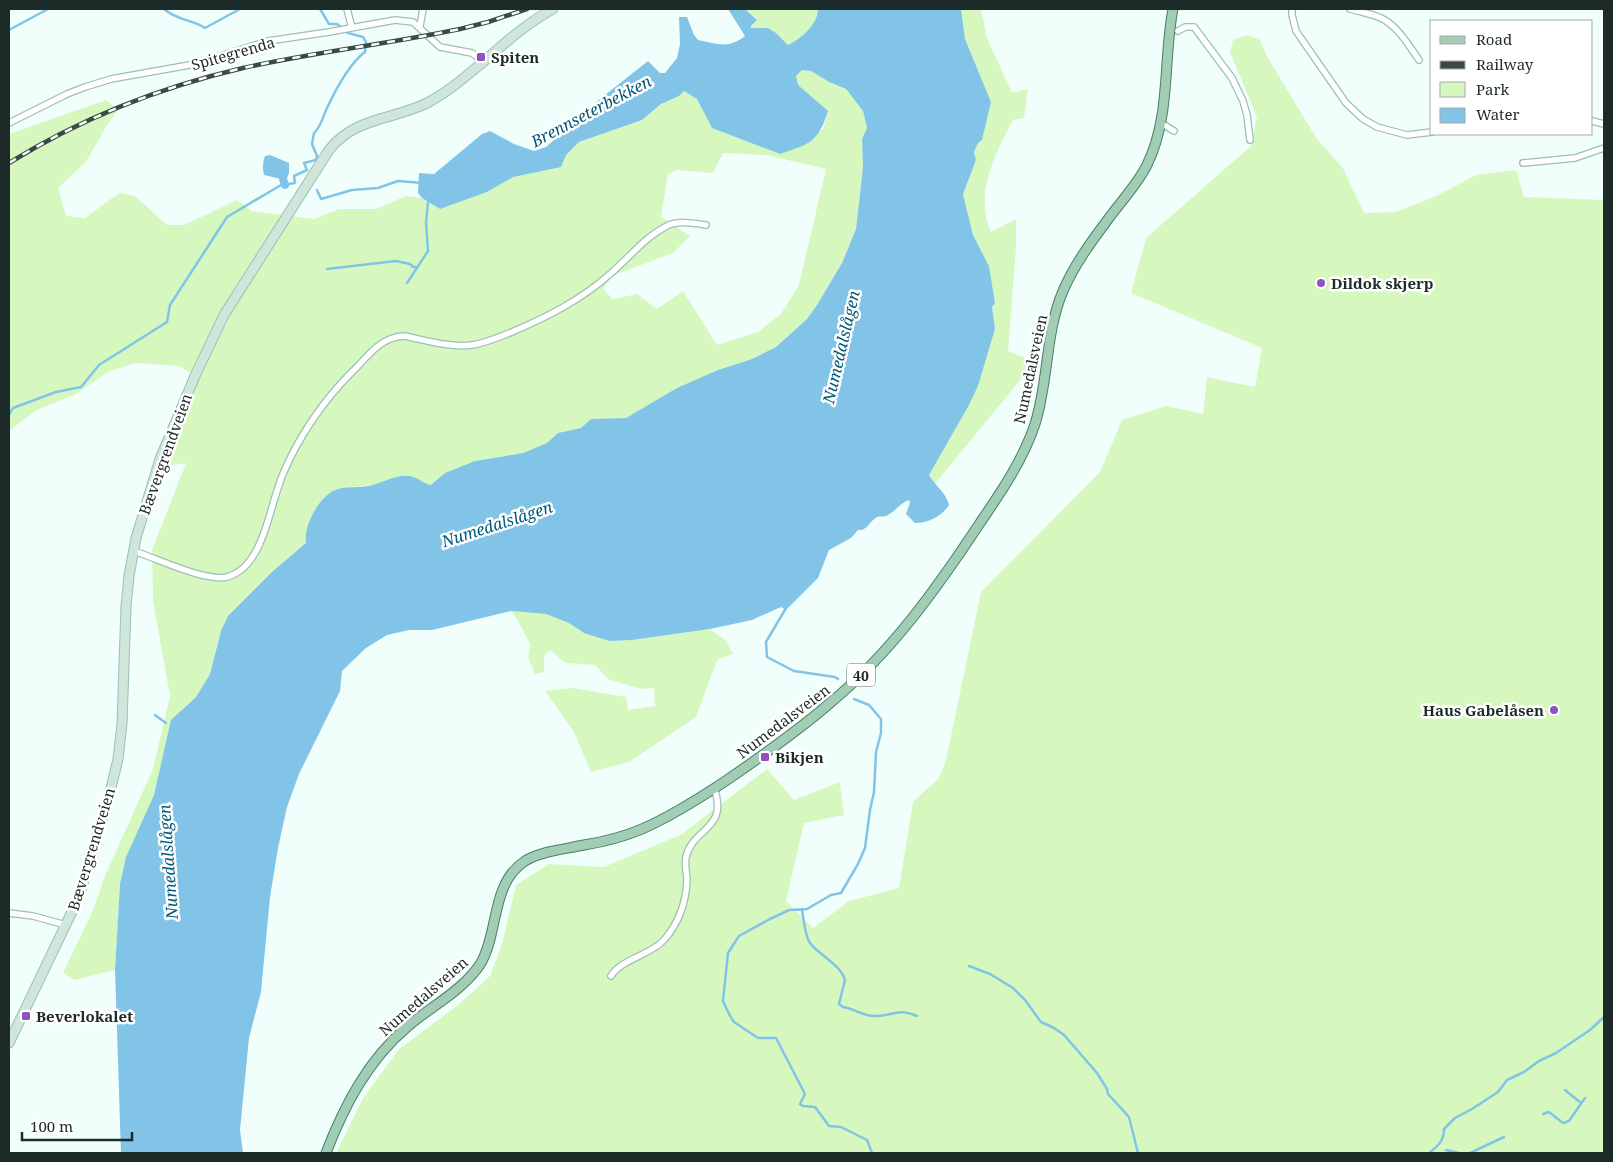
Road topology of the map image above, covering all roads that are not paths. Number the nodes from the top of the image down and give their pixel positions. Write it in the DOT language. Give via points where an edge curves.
graph roads {
  1 [pos="347,9"];
  2 [pos="423,9"];
  3 [pos="553,9"];
  4 [pos="1173,9"];
  5 [pos="1292,9"];
  6 [pos="1350,9"];
  7 [pos="420,26"];
  8 [pos="352,28"];
  9 [pos="1178,31"];
  10 [pos="1419,60"];
  11 [pos="483,62"];
  12 [pos="9,123"];
  13 [pos="1161,123"];
  14 [pos="1174,132"];
  15 [pos="1430,132"];
  16 [pos="1250,140"];
  17 [pos="1604,148"];
  18 [pos="1522,163"];
  19 [pos="706,225"];
  20 [pos="133,551"];
  21 [pos="714,788"];
  22 [pos="9,913"];
  23 [pos="66,925"];
  24 [pos="611,976"];
  25 [pos="9,1043"];
  26 [pos="326,1153"];
  1 -- 8 [label="street"];
  2 -- 7 [label="street"];
  3 -- 11 [label="main road, Bævergrendveien" via="530,23"];
  4 -- 13 [label="main road, Numedalsveien / 40"];
  5 -- 15 [label="street" via="1296,31 1346,103 1363,119 1377,127 1407,134"];
  6 -- 10 [label="street" via="1382,19 1392,26"];
  7 -- 8 [label="street, Spitegrenda" via="402,20"];
  7 -- 11 [label="street" via="440,47 472,53"];
  8 -- 12 [label="street, Spitegrenda" via="268,40 179,68 111,79 73,92"];
  9 -- 16 [label="street" via="1194,27 1232,78 1247,115"];
  11 -- 20 [label="main road, Bævergrendveien" via="428,102 356,127 341,136 329,150 214,333 160,459"];
  13 -- 14 [label="street"];
  13 -- 21 [label="main road, Numedalsveien / 40" via="1154,149 1140,177 1067,281 1055,316 1034,428 1017,464 974,533 916,614 856,679 789,736"];
  17 -- 18 [label="street" via="1575,158"];
  19 -- 20 [label="street" via="677,223 666,226 579,298 552,314 493,339 472,345 456,345 395,336 381,344 334,390 306,429 282,476 256,553 236,573 222,578 207,576"];
  20 -- 23 [label="main road, Bævergrendveien" via="126,596 123,716 118,759 88,870"];
  21 -- 24 [label="street" via="719,804 717,812 685,858 685,904 676,923 664,941 619,967"];
  21 -- 26 [label="main road, Numedalsveien / 40" via="640,830 534,857 517,868 502,891 492,937 480,964 458,987 411,1023 378,1054 348,1105"];
  22 -- 23 [label="street"];
  23 -- 25 [label="main road, Bævergrendveien"];
}
